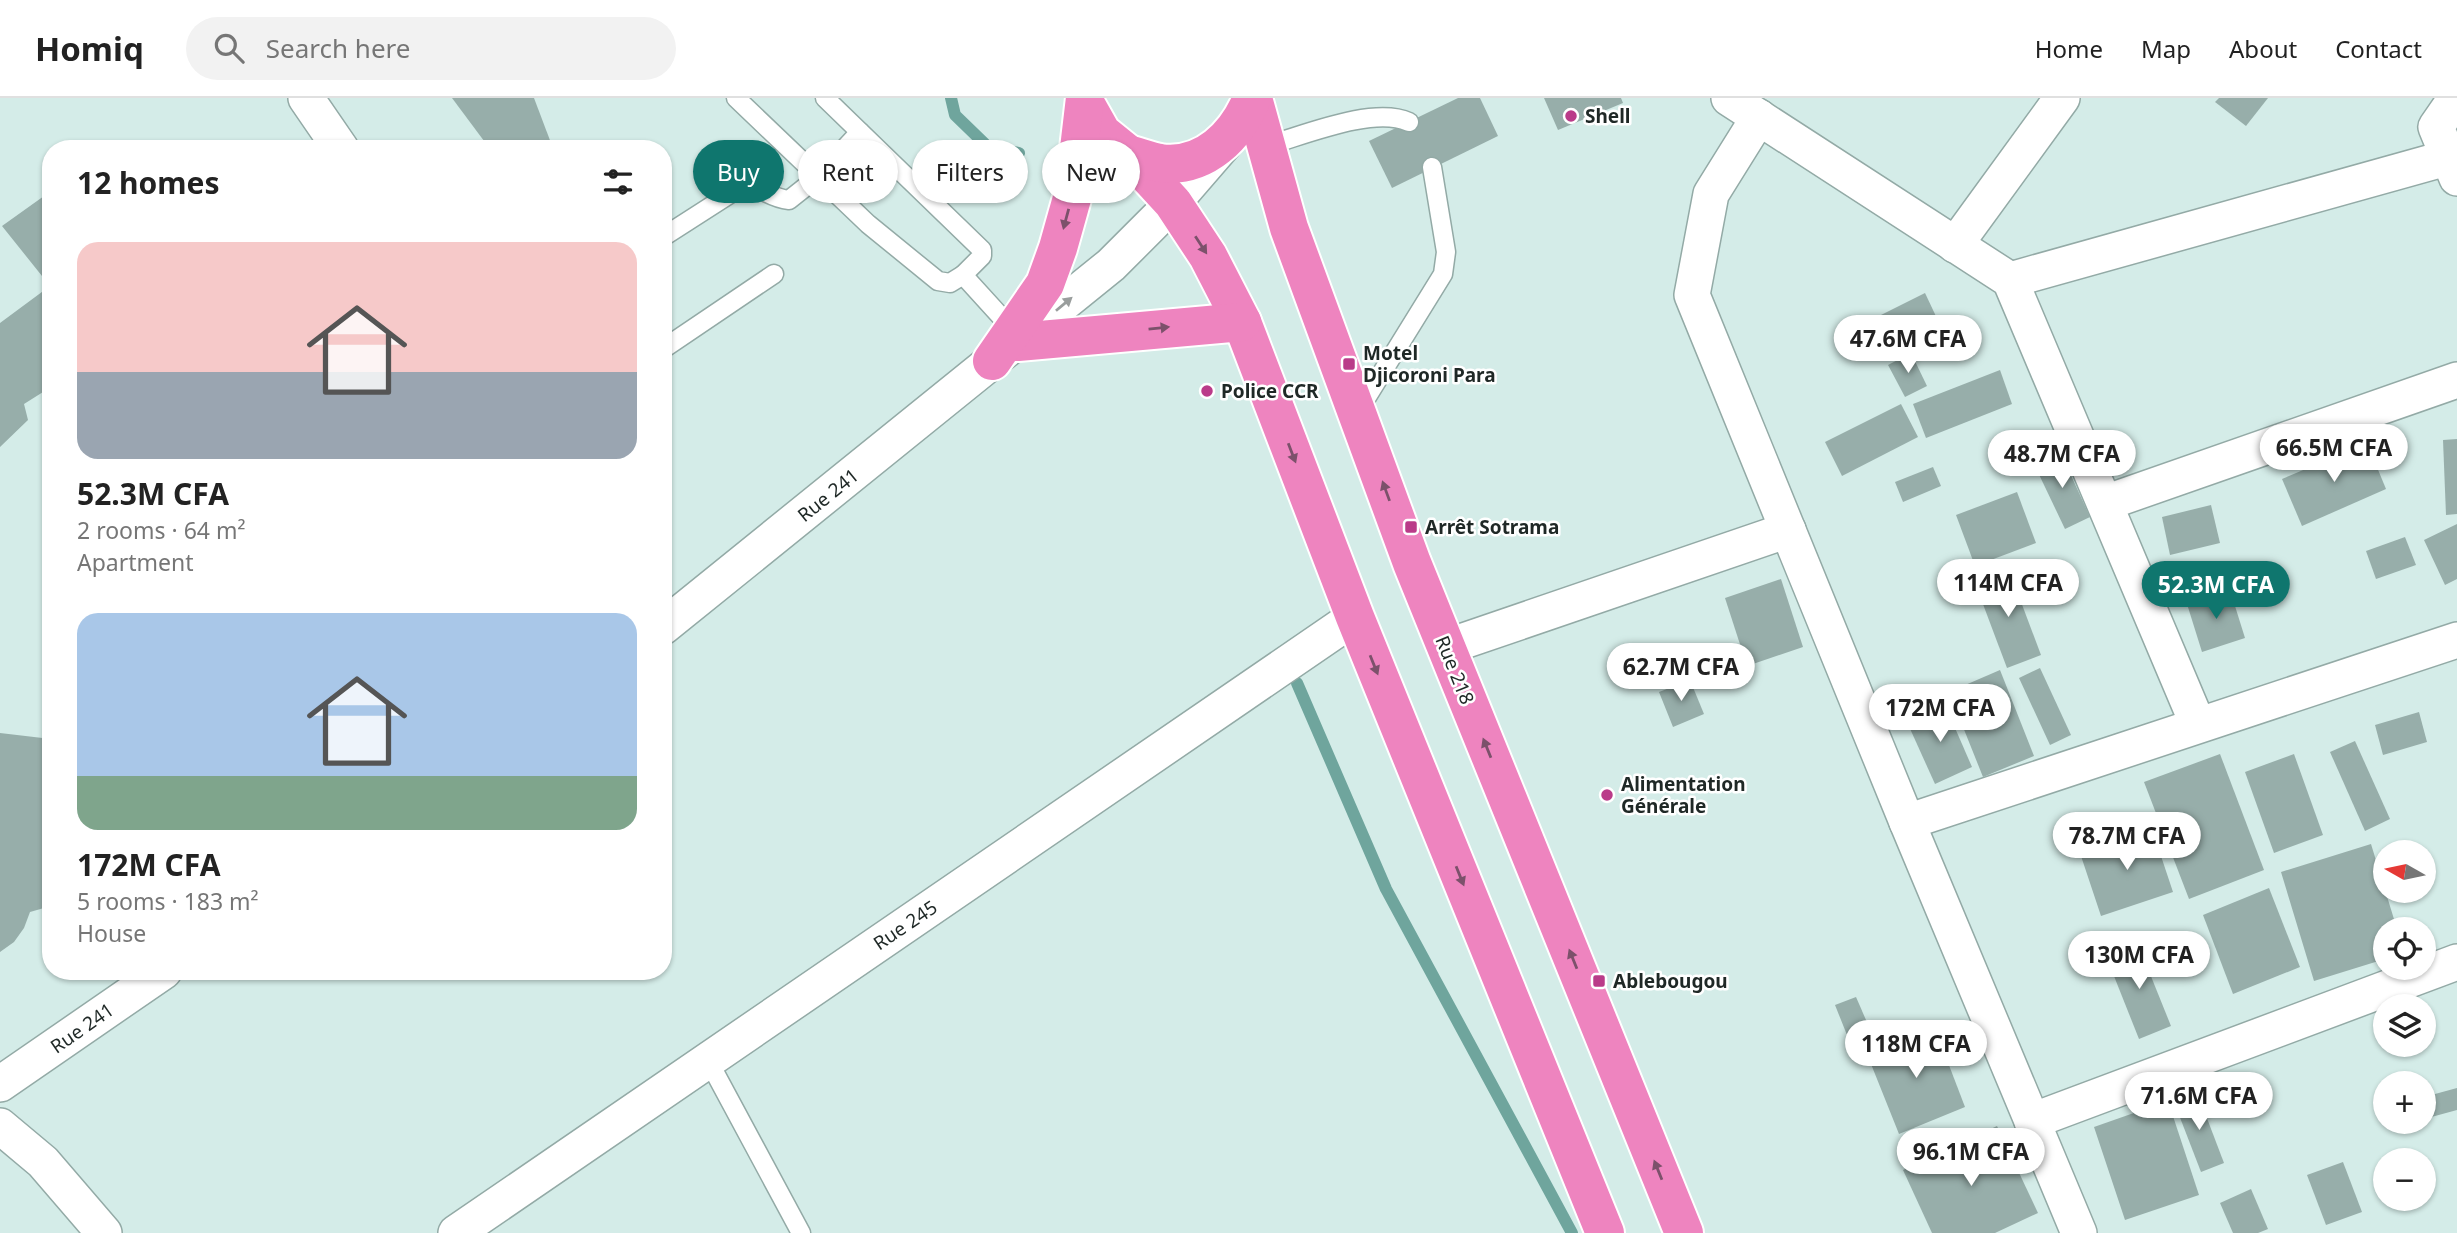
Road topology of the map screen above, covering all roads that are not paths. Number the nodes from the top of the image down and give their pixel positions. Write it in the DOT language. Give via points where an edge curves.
graph roads {
  1 [pos="306,98"];
  2 [pos="736,98"];
  3 [pos="825,98"];
  4 [pos="1253,98"];
  5 [pos="1729,98"];
  6 [pos="2062,98"];
  7 [pos="2456,98"];
  8 [pos="1085,101"];
  9 [pos="1759,117"];
  10 [pos="1409,122"];
  11 [pos="860,132"];
  12 [pos="335,140"];
  13 [pos="853,140"];
  14 [pos="1111,140"];
  15 [pos="1227,140"];
  16 [pos="1266,146"];
  17 [pos="1140,157"];
  18 [pos="798,158"];
  19 [pos="2454,163"];
  20 [pos="1140,166"];
  21 [pos="1432,167"];
  22 [pos="798,193"];
  23 [pos="846,203"];
  24 [pos="1173,203"];
  25 [pos="672,231"];
  26 [pos="1955,245"];
  27 [pos="774,274"];
  28 [pos="963,275"];
  29 [pos="2010,280"];
  30 [pos="1242,322"];
  31 [pos="672,343"];
  32 [pos="1008,344"];
  33 [pos="2457,380"];
  34 [pos="1357,413"];
  35 [pos="2105,503"];
  36 [pos="1788,530"];
  37 [pos="672,614"];
  38 [pos="1354,617"];
  39 [pos="2457,640"];
  40 [pos="1446,647"];
  41 [pos="2198,724"];
  42 [pos="1907,822"];
  43 [pos="2457,962"];
  44 [pos="151,980"];
  45 [pos="708,1060"];
  46 [pos="0,1084"];
  47 [pos="2032,1121"];
  48 [pos="0,1126"];
  49 [pos="104,1233"];
  50 [pos="456,1233"];
  51 [pos="801,1233"];
  52 [pos="1605,1233"];
  53 [pos="1684,1233"];
  54 [pos="2079,1233"];
  1 -- 12 [label="street"];
  2 -- 18 [label="lane"];
  3 -- 11 [label="lane"];
  4 -- 15 [label="highway"];
  4 -- 16 [label="highway, Rue 218"];
  5 -- 9 [label="street"];
  6 -- 26 [label="street"];
  7 -- 19 [label="street" via="2436,127"];
  8 -- 14 [label="highway" via="1102,133"];
  8 -- 32 [label="highway, one-way" via="1074,191 1058,248 1045,284"];
  9 -- 26 [label="street"];
  9 -- 36 [label="street" via="1711,194 1692,295"];
  10 -- 16 [label="lane" via="1395,116 1372,116"];
  11 -- 13 [label="lane"];
  11 -- 28 [label="lane" via="982,250 982,256"];
  15 -- 17 [label="highway" via="1197,158 1162,163"];
  15 -- 24 [label="street, Rue 241"];
  16 -- 34 [label="highway, Rue 218" via="1289,228"];
  19 -- 29 [label="street"];
  20 -- 24 [label="highway"];
  21 -- 34 [label="lane" via="1446,252 1443,274"];
  22 -- 25 [label="lane" via="789,200 772,198 759,186 744,185"];
  23 -- 28 [label="lane" via="938,282 950,283"];
  24 -- 30 [label="highway, one-way" via="1208,256"];
  32 -- 24 [label="street, Rue 241, one-way" via="1111,265"];
  26 -- 29 [label="street"];
  27 -- 31 [label="lane"];
  28 -- 32 [label="lane"];
  29 -- 35 [label="street"];
  32 -- 30 [label="highway, one-way"];
  30 -- 38 [label="highway, one-way"];
  32 -- 37 [label="street, Rue 241"];
  33 -- 35 [label="street"];
  40 -- 34 [label="highway, Rue 218, one-way"];
  35 -- 41 [label="street"];
  36 -- 40 [label="street"];
  36 -- 42 [label="street"];
  38 -- 45 [label="street, Rue 245"];
  38 -- 52 [label="highway, one-way"];
  39 -- 41 [label="street"];
  53 -- 40 [label="highway, Rue 218, one-way"];
  41 -- 42 [label="street"];
  42 -- 47 [label="street"];
  43 -- 47 [label="street"];
  44 -- 46 [label="street, Rue 241"];
  45 -- 50 [label="street, Rue 245"];
  45 -- 51 [label="lane"];
  47 -- 54 [label="street"];
  48 -- 49 [label="street" via="43,1162"];
}
